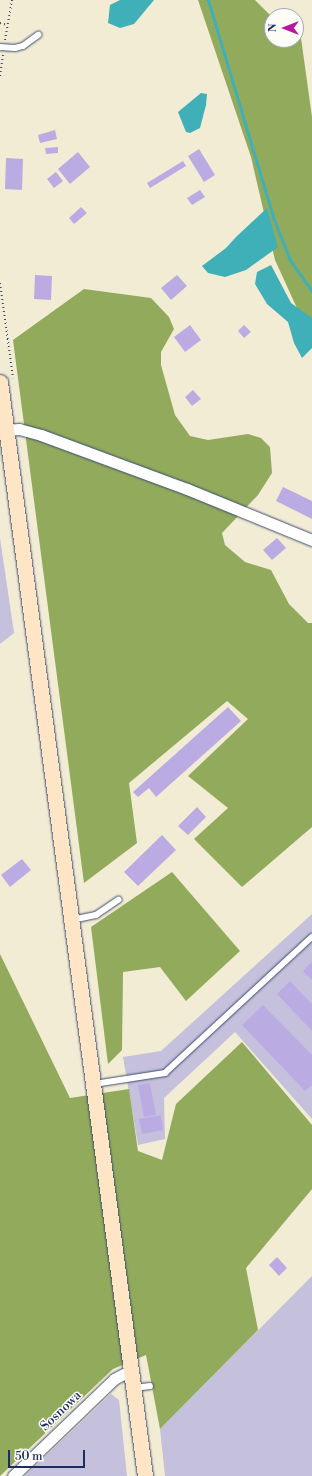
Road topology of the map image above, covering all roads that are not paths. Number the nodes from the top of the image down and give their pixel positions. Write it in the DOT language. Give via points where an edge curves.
graph roads {
  1 [pos="38,35"];
  2 [pos="2,47"];
  3 [pos="7,382"];
  4 [pos="2,405"];
  5 [pos="7,430"];
  6 [pos="312,540"];
  7 [pos="118,900"];
  8 [pos="72,920"];
  9 [pos="312,937"];
  10 [pos="94,1084"];
  11 [pos="131,1370"];
  12 [pos="150,1386"];
  13 [pos="134,1388"];
  14 [pos="13,1476"];
  15 [pos="145,1476"];
  1 -- 2 [label="lane" via="23,46"];
  3 -- 4 [label="street"];
  4 -- 5 [label="street"];
  5 -- 6 [label="street" via="19,429 41,435 187,489"];
  5 -- 8 [label="street"];
  7 -- 8 [label="lane" via="96,915"];
  8 -- 10 [label="street"];
  9 -- 10 [label="lane" via="165,1073"];
  10 -- 11 [label="street"];
  11 -- 13 [label="street"];
  11 -- 14 [label="street, Sosnowa" via="114,1379"];
  12 -- 13 [label="lane"];
  13 -- 15 [label="street"];
}
